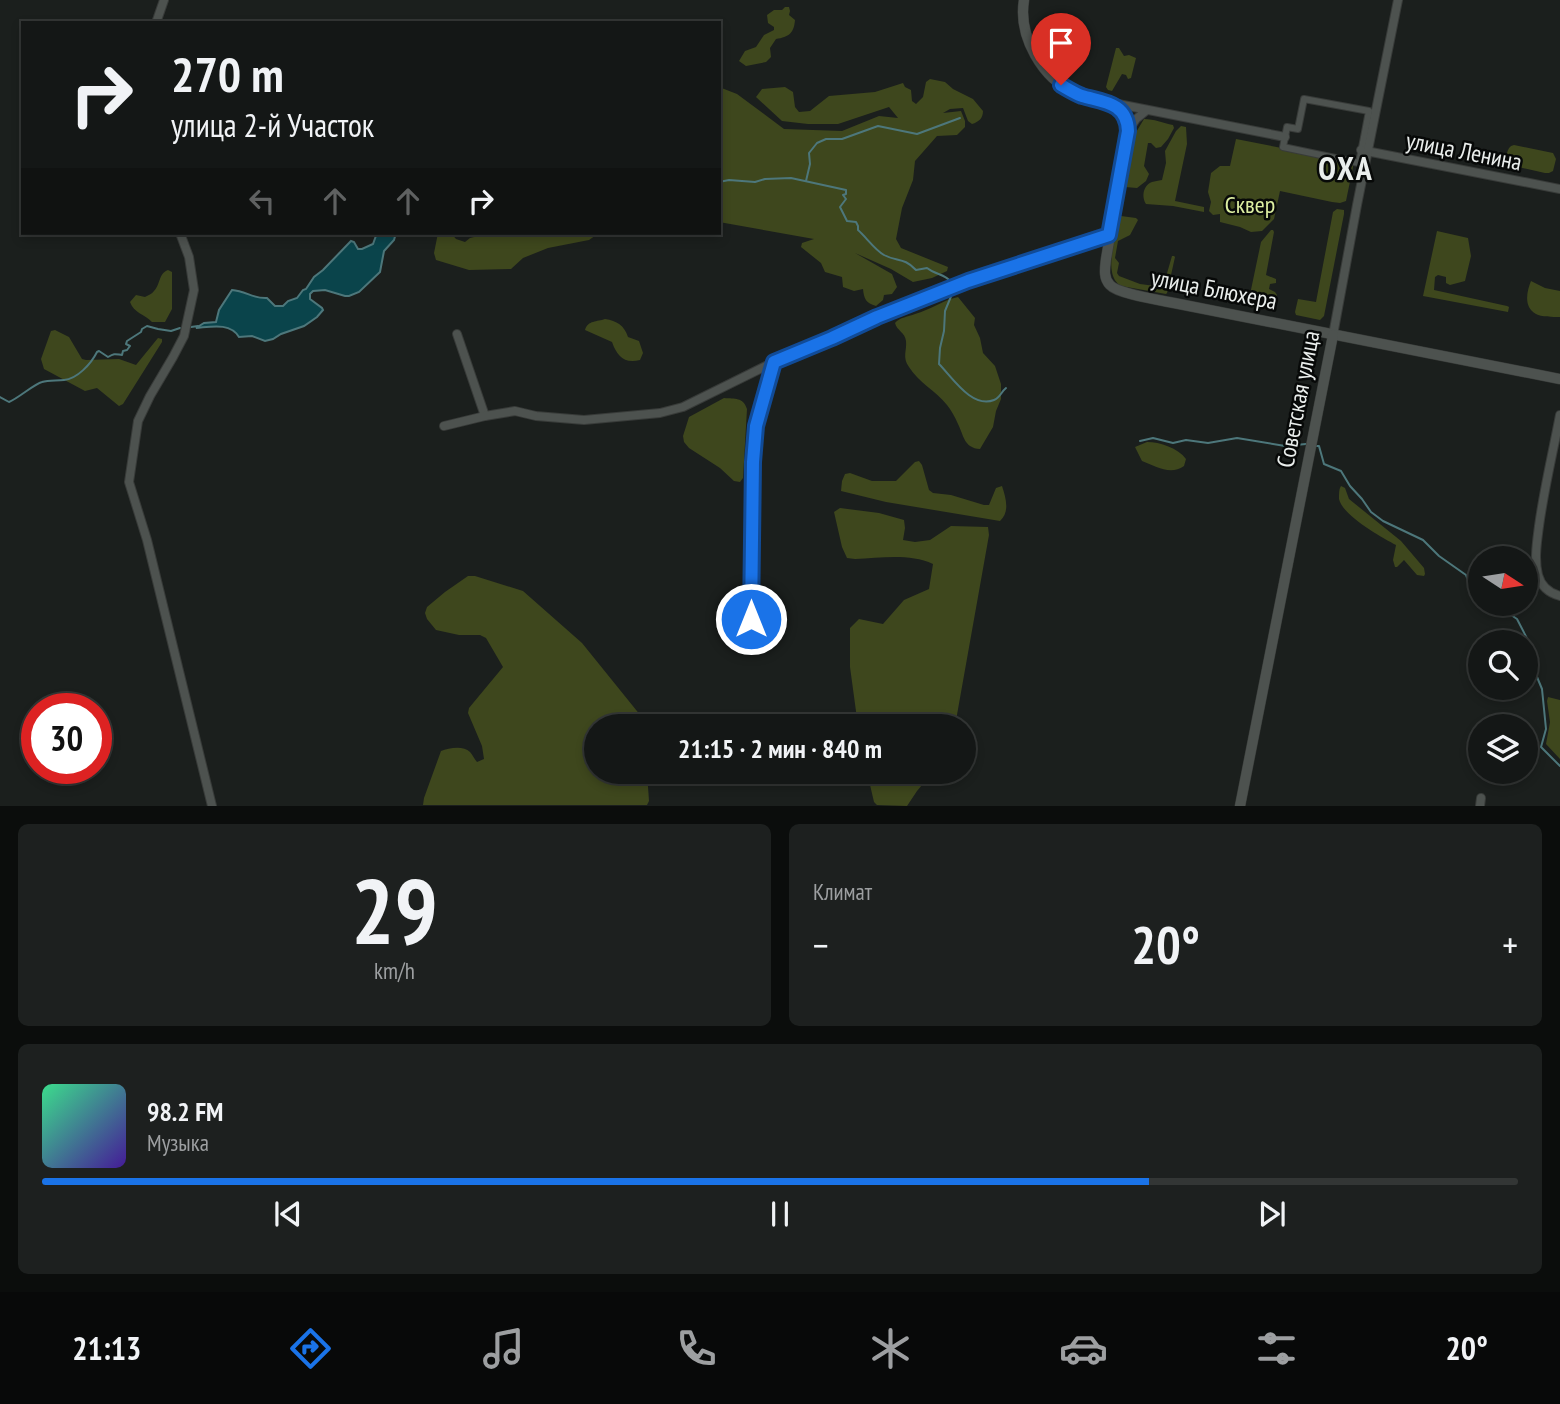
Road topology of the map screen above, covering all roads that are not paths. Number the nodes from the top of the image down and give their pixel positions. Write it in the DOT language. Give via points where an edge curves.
graph roads {
  1 [pos="164,0"];
  2 [pos="1024,0"];
  3 [pos="1398,0"];
  4 [pos="157,21"];
  5 [pos="1108,102"];
  6 [pos="1147,110"];
  7 [pos="1128,131"];
  8 [pos="1285,137"];
  9 [pos="1364,151"];
  10 [pos="1560,188"];
  11 [pos="181,235"];
  12 [pos="1109,235"];
  13 [pos="457,334"];
  14 [pos="1333,335"];
  15 [pos="774,362"];
  16 [pos="1560,379"];
  17 [pos="1560,415"];
  18 [pos="485,416"];
  19 [pos="444,426"];
  20 [pos="1560,596"];
  21 [pos="751,619"];
  22 [pos="212,806"];
  23 [pos="1240,806"];
  1 -- 4 [label="street"];
  2 -- 5 [label="street" via="1025,33 1048,72 1072,92"];
  3 -- 9 [label="street, Советская улица"];
  5 -- 6 [label="street"];
  5 -- 7 [label="street, улица Блюхера" via="1126,119"];
  6 -- 7 [label="street"];
  6 -- 8 [label="street"];
  7 -- 12 [label="street, улица Блюхера"];
  8 -- 9 [label="street" via="1283,148 1359,163"];
  8 -- 9 [label="street" via="1287,127 1298,129 1304,99 1369,111"];
  9 -- 10 [label="street, улица Ленина"];
  9 -- 14 [label="street, Советская улица"];
  11 -- 22 [label="street" via="194,290 184,336 138,421 130,482"];
  12 -- 14 [label="street, улица Блюхера" via="1105,274 1116,289"];
  12 -- 15 [label="street" via="968,281"];
  13 -- 18 [label="street"];
  14 -- 16 [label="street, улица Блюхера"];
  14 -- 23 [label="street, Советская улица"];
  15 -- 18 [label="street" via="683,407 660,413 584,420 515,411"];
  15 -- 21 [label="street" via="756,426"];
  17 -- 20 [label="street" via="1536,554 1540,580"];
  18 -- 19 [label="street"];
}
